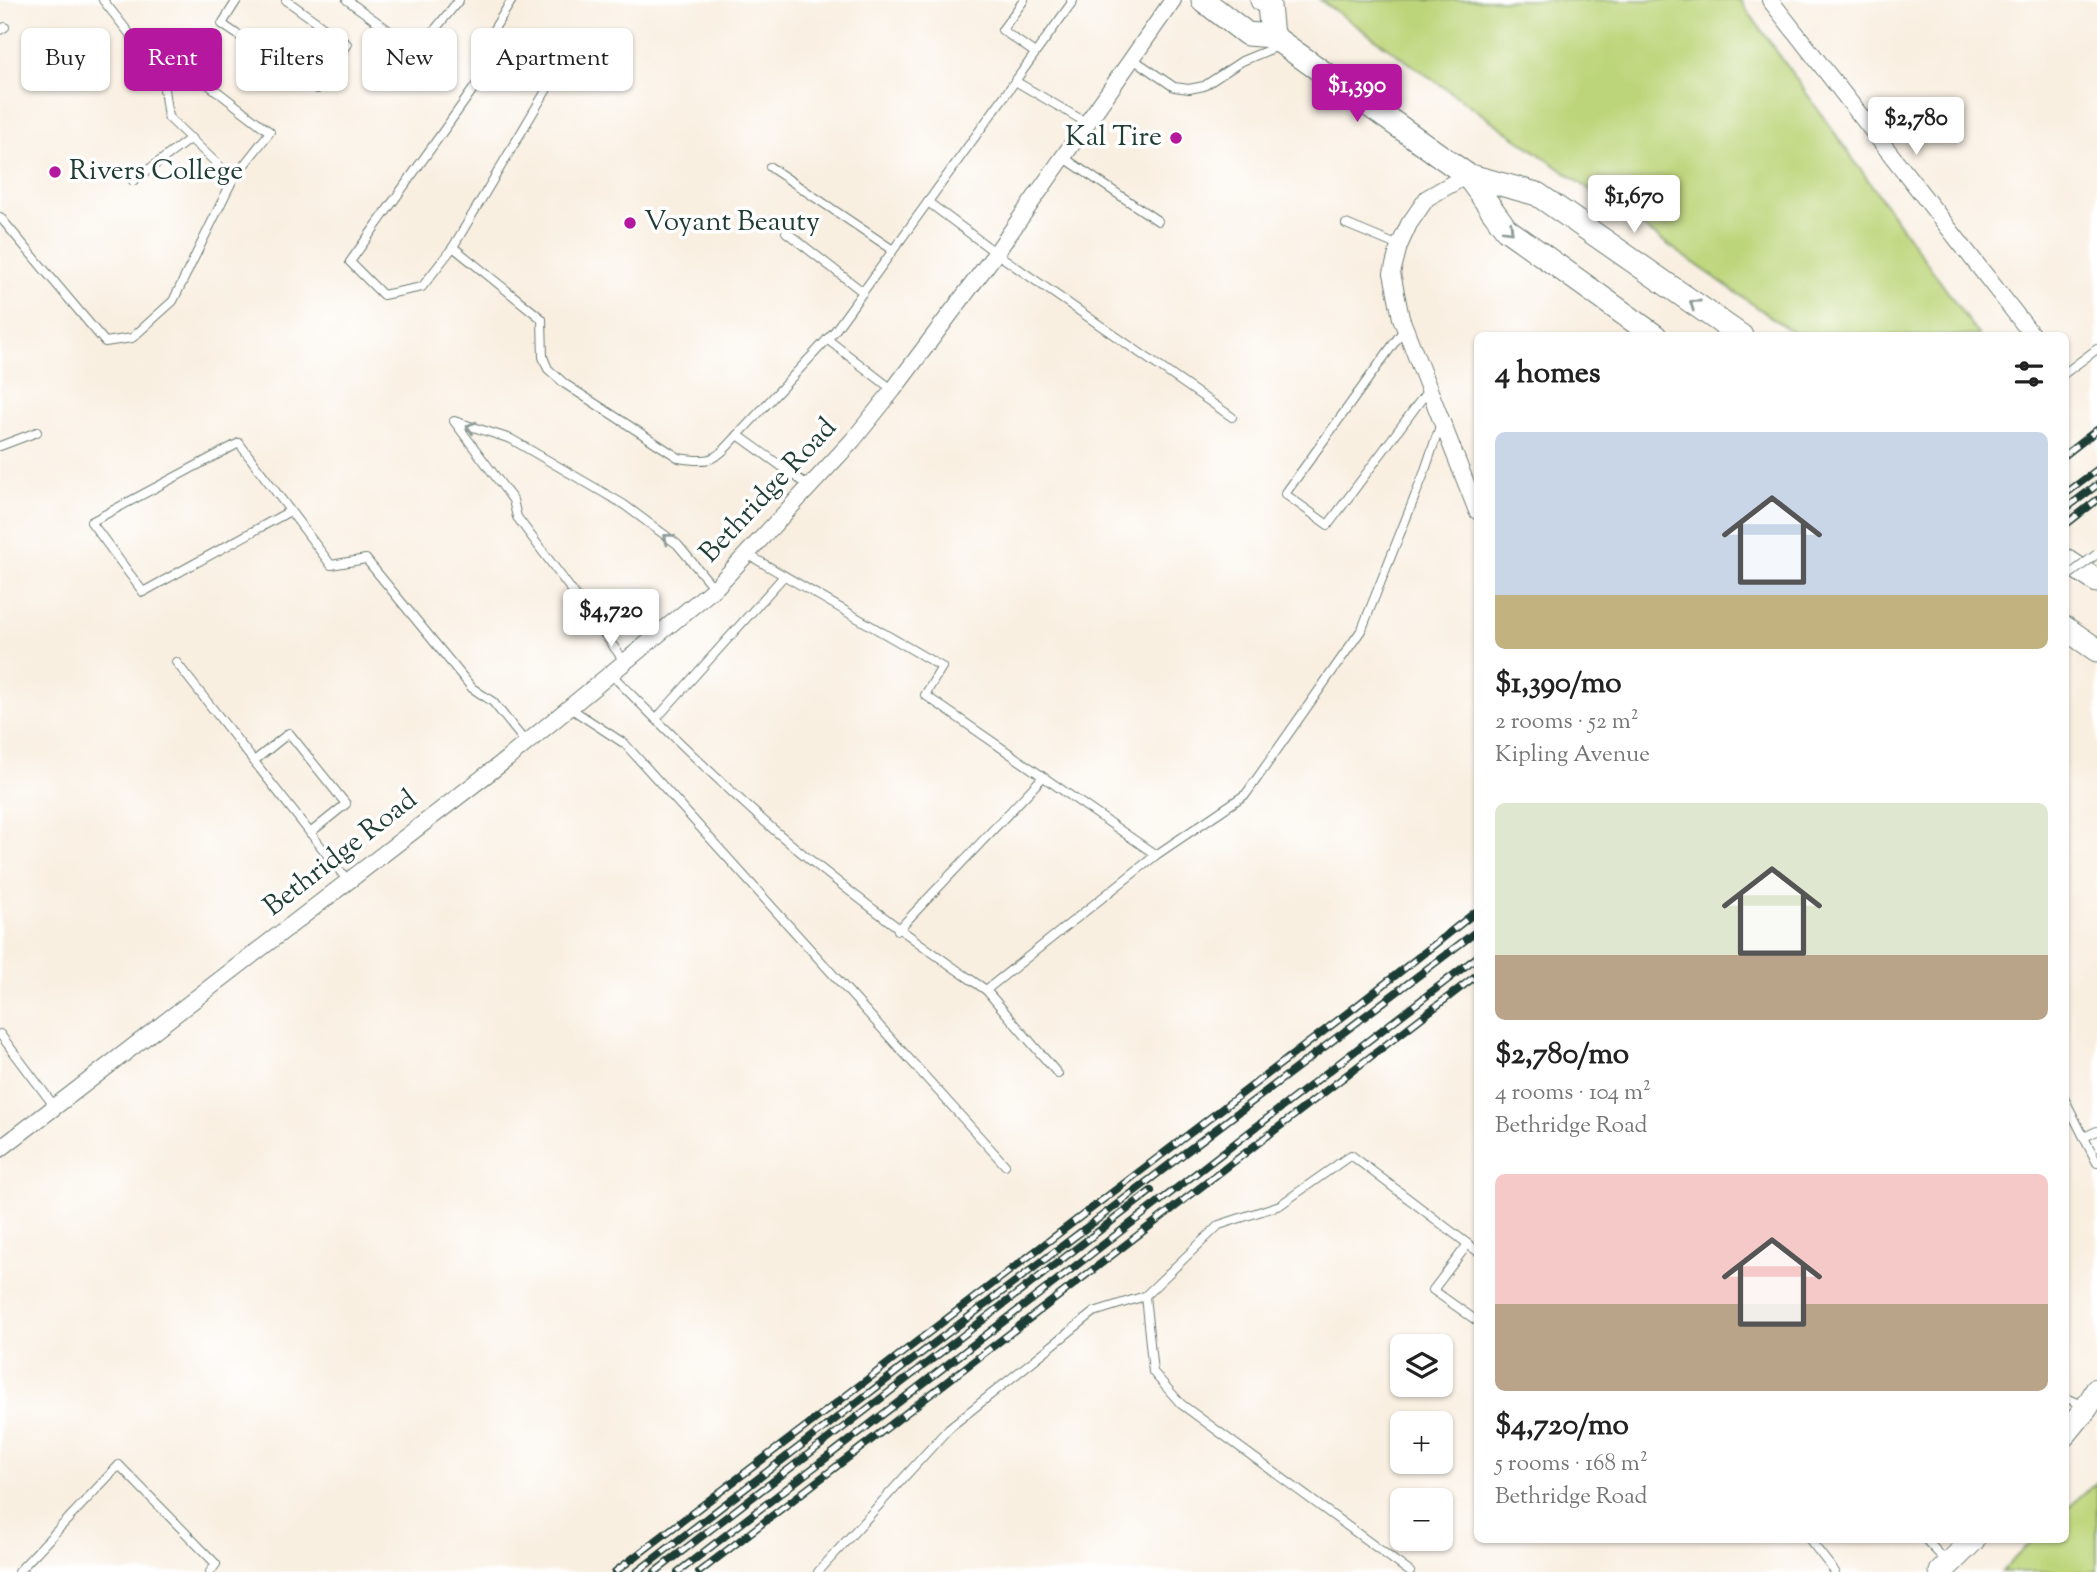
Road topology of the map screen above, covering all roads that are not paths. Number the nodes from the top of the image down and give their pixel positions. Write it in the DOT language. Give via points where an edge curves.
graph roads {
  1 [pos="103,0"];
  2 [pos="237,0"];
  3 [pos="286,0"];
  4 [pos="348,0"];
  5 [pos="458,0"];
  6 [pos="512,0"];
  7 [pos="1024,0"];
  8 [pos="1071,0"];
  9 [pos="1173,0"];
  10 [pos="1203,0"];
  11 [pos="1262,0"];
  12 [pos="1770,0"];
  13 [pos="125,28"];
  14 [pos="494,28"];
  15 [pos="1278,41"];
  16 [pos="1035,53"];
  17 [pos="1133,59"];
  18 [pos="1015,81"];
  19 [pos="164,91"];
  20 [pos="217,91"];
  21 [pos="472,91"];
  22 [pos="546,91"];
  23 [pos="1087,123"];
  24 [pos="191,138"];
  25 [pos="1063,157"];
  26 [pos="770,167"];
  27 [pos="1467,175"];
  28 [pos="233,179"];
  29 [pos="133,181"];
  30 [pos="928,202"];
  31 [pos="0,217"];
  32 [pos="1158,221"];
  33 [pos="1346,223"];
  34 [pos="786,232"];
  35 [pos="1399,246"];
  36 [pos="453,247"];
  37 [pos="893,250"];
  38 [pos="996,253"];
  39 [pos="863,292"];
  40 [pos="1405,328"];
  41 [pos="1649,332"];
  42 [pos="1735,332"];
  43 [pos="2030,332"];
  44 [pos="827,339"];
  45 [pos="2097,349"];
  46 [pos="2069,370"];
  47 [pos="1430,388"];
  48 [pos="892,390"];
  49 [pos="1232,417"];
  50 [pos="1442,420"];
  51 [pos="37,432"];
  52 [pos="738,435"];
  53 [pos="0,446"];
  54 [pos="810,486"];
  55 [pos="1473,489"];
  56 [pos="290,511"];
  57 [pos="747,554"];
  58 [pos="2097,554"];
  59 [pos="2069,563"];
  60 [pos="2069,575"];
  61 [pos="784,576"];
  62 [pos="2097,581"];
  63 [pos="714,588"];
  64 [pos="2069,631"];
  65 [pos="2097,650"];
  66 [pos="176,662"];
  67 [pos="625,662"];
  68 [pos="611,674"];
  69 [pos="570,708"];
  70 [pos="656,719"];
  71 [pos="526,743"];
  72 [pos="254,761"];
  73 [pos="1043,777"];
  74 [pos="310,833"];
  75 [pos="1156,855"];
  76 [pos="348,881"];
  77 [pos="898,930"];
  78 [pos="986,990"];
  79 [pos="0,1034"];
  80 [pos="1058,1074"];
  81 [pos="55,1107"];
  82 [pos="2069,1108"];
  83 [pos="2097,1130"];
  84 [pos="2084,1137"];
  85 [pos="0,1149"];
  86 [pos="2097,1163"];
  87 [pos="1005,1165"];
  88 [pos="1468,1244"];
  89 [pos="1474,1249"];
  90 [pos="1145,1296"];
  91 [pos="1474,1319"];
  92 [pos="2069,1397"];
  93 [pos="2094,1404"];
  94 [pos="2069,1430"];
  95 [pos="1812,1543"];
  96 [pos="1928,1543"];
  97 [pos="1970,1543"];
  98 [pos="1945,1568"];
  99 [pos="18,1572"];
  100 [pos="210,1572"];
  101 [pos="818,1572"];
  102 [pos="1409,1572"];
  103 [pos="1835,1572"];
  1 -- 13 [label="lane"];
  2 -- 3 [label="lane" via="222,24 317,89 347,44"];
  4 -- 5 [label="lane" via="410,45 424,43"];
  6 -- 14 [label="lane"];
  7 -- 16 [label="lane" via="1002,30"];
  8 -- 16 [label="lane"];
  9 -- 17 [label="street, Bethridge Road"];
  10 -- 15 [label="main road" via="1247,34"];
  11 -- 15 [label="main road" via="1269,5"];
  12 -- 43 [label="street"];
  15 -- 17 [label="lane" via="1204,86 1189,89 1174,87"];
  15 -- 27 [label="main road"];
  16 -- 18 [label="lane"];
  17 -- 23 [label="street, Bethridge Road"];
  18 -- 23 [label="lane"];
  18 -- 30 [label="lane"];
  19 -- 24 [label="lane" via="168,117"];
  20 -- 28 [label="lane" via="270,132"];
  21 -- 36 [label="lane" via="350,262 383,295 422,287"];
  22 -- 36 [label="lane"];
  23 -- 25 [label="street, Bethridge Road"];
  24 -- 28 [label="lane"];
  24 -- 29 [label="lane"];
  25 -- 32 [label="lane"];
  25 -- 38 [label="street, Bethridge Road"];
  26 -- 37 [label="lane"];
  27 -- 35 [label="street" via="1427,198"];
  27 -- 41 [label="main road, one-way" via="1506,229"];
  42 -- 27 [label="main road, one-way" via="1537,194"];
  28 -- 31 [label="lane" via="173,301 132,338 104,342"];
  30 -- 37 [label="lane"];
  30 -- 38 [label="lane"];
  33 -- 35 [label="lane"];
  34 -- 39 [label="lane"];
  35 -- 40 [label="street" via="1392,273"];
  36 -- 52 [label="lane" via="542,319 548,369 577,391 679,457 698,461 719,456"];
  37 -- 39 [label="lane"];
  38 -- 48 [label="street, Bethridge Road"];
  38 -- 49 [label="lane"];
  39 -- 44 [label="lane"];
  40 -- 47 [label="street"];
  40 -- 47 [label="lane" via="1285,494 1328,525"];
  44 -- 48 [label="lane"];
  44 -- 52 [label="lane"];
  45 -- 46 [label="lane"];
  47 -- 50 [label="street"];
  48 -- 54 [label="street, Bethridge Road"];
  50 -- 55 [label="street"];
  50 -- 75 [label="lane" via="1362,629 1246,794"];
  51 -- 53 [label="lane"];
  52 -- 54 [label="lane"];
  54 -- 57 [label="street, Bethridge Road"];
  56 -- 56 [label="lane" via="239,443 91,522 143,592"];
  56 -- 71 [label="lane" via="331,565 366,559 472,688 493,702"];
  57 -- 61 [label="lane"];
  57 -- 63 [label="street, Bethridge Road"];
  58 -- 60 [label="lane, bridge"];
  59 -- 62 [label="main road"];
  61 -- 70 [label="lane"];
  61 -- 73 [label="lane" via="942,667 925,695"];
  63 -- 67 [label="street, Bethridge Road"];
  63 -- 67 [label="lane, one-way" via="677,544 623,504 511,439 454,421 513,500 517,517"];
  64 -- 65 [label="main road"];
  66 -- 72 [label="lane"];
  67 -- 68 [label="street, Bethridge Road"];
  68 -- 69 [label="street, Bethridge Road"];
  68 -- 70 [label="lane"];
  69 -- 71 [label="street, Bethridge Road"];
  69 -- 87 [label="lane" via="625,744"];
  70 -- 77 [label="lane" via="773,828"];
  71 -- 76 [label="street, Bethridge Road"];
  72 -- 74 [label="lane"];
  72 -- 74 [label="lane" via="289,733 346,804"];
  73 -- 75 [label="lane"];
  73 -- 77 [label="lane"];
  74 -- 76 [label="lane"];
  75 -- 78 [label="lane"];
  76 -- 81 [label="street, Bethridge Road"];
  77 -- 78 [label="lane"];
  78 -- 80 [label="lane"];
  79 -- 81 [label="lane"];
  81 -- 85 [label="street, Bethridge Road"];
  82 -- 84 [label="lane"];
  83 -- 84 [label="lane"];
  84 -- 86 [label="lane"];
  88 -- 89 [label="lane"];
  88 -- 90 [label="lane" via="1351,1155 1280,1205 1219,1225"];
  88 -- 91 [label="lane" via="1433,1290"];
  90 -- 101 [label="lane" via="1094,1312 949,1428"];
  90 -- 102 [label="lane" via="1153,1372 1181,1404"];
  92 -- 93 [label="lane"];
  93 -- 94 [label="main road"];
  95 -- 103 [label="lane"];
  96 -- 98 [label="lane"];
  97 -- 98 [label="main road"];
  99 -- 100 [label="lane" via="119,1465 216,1564"];
}
